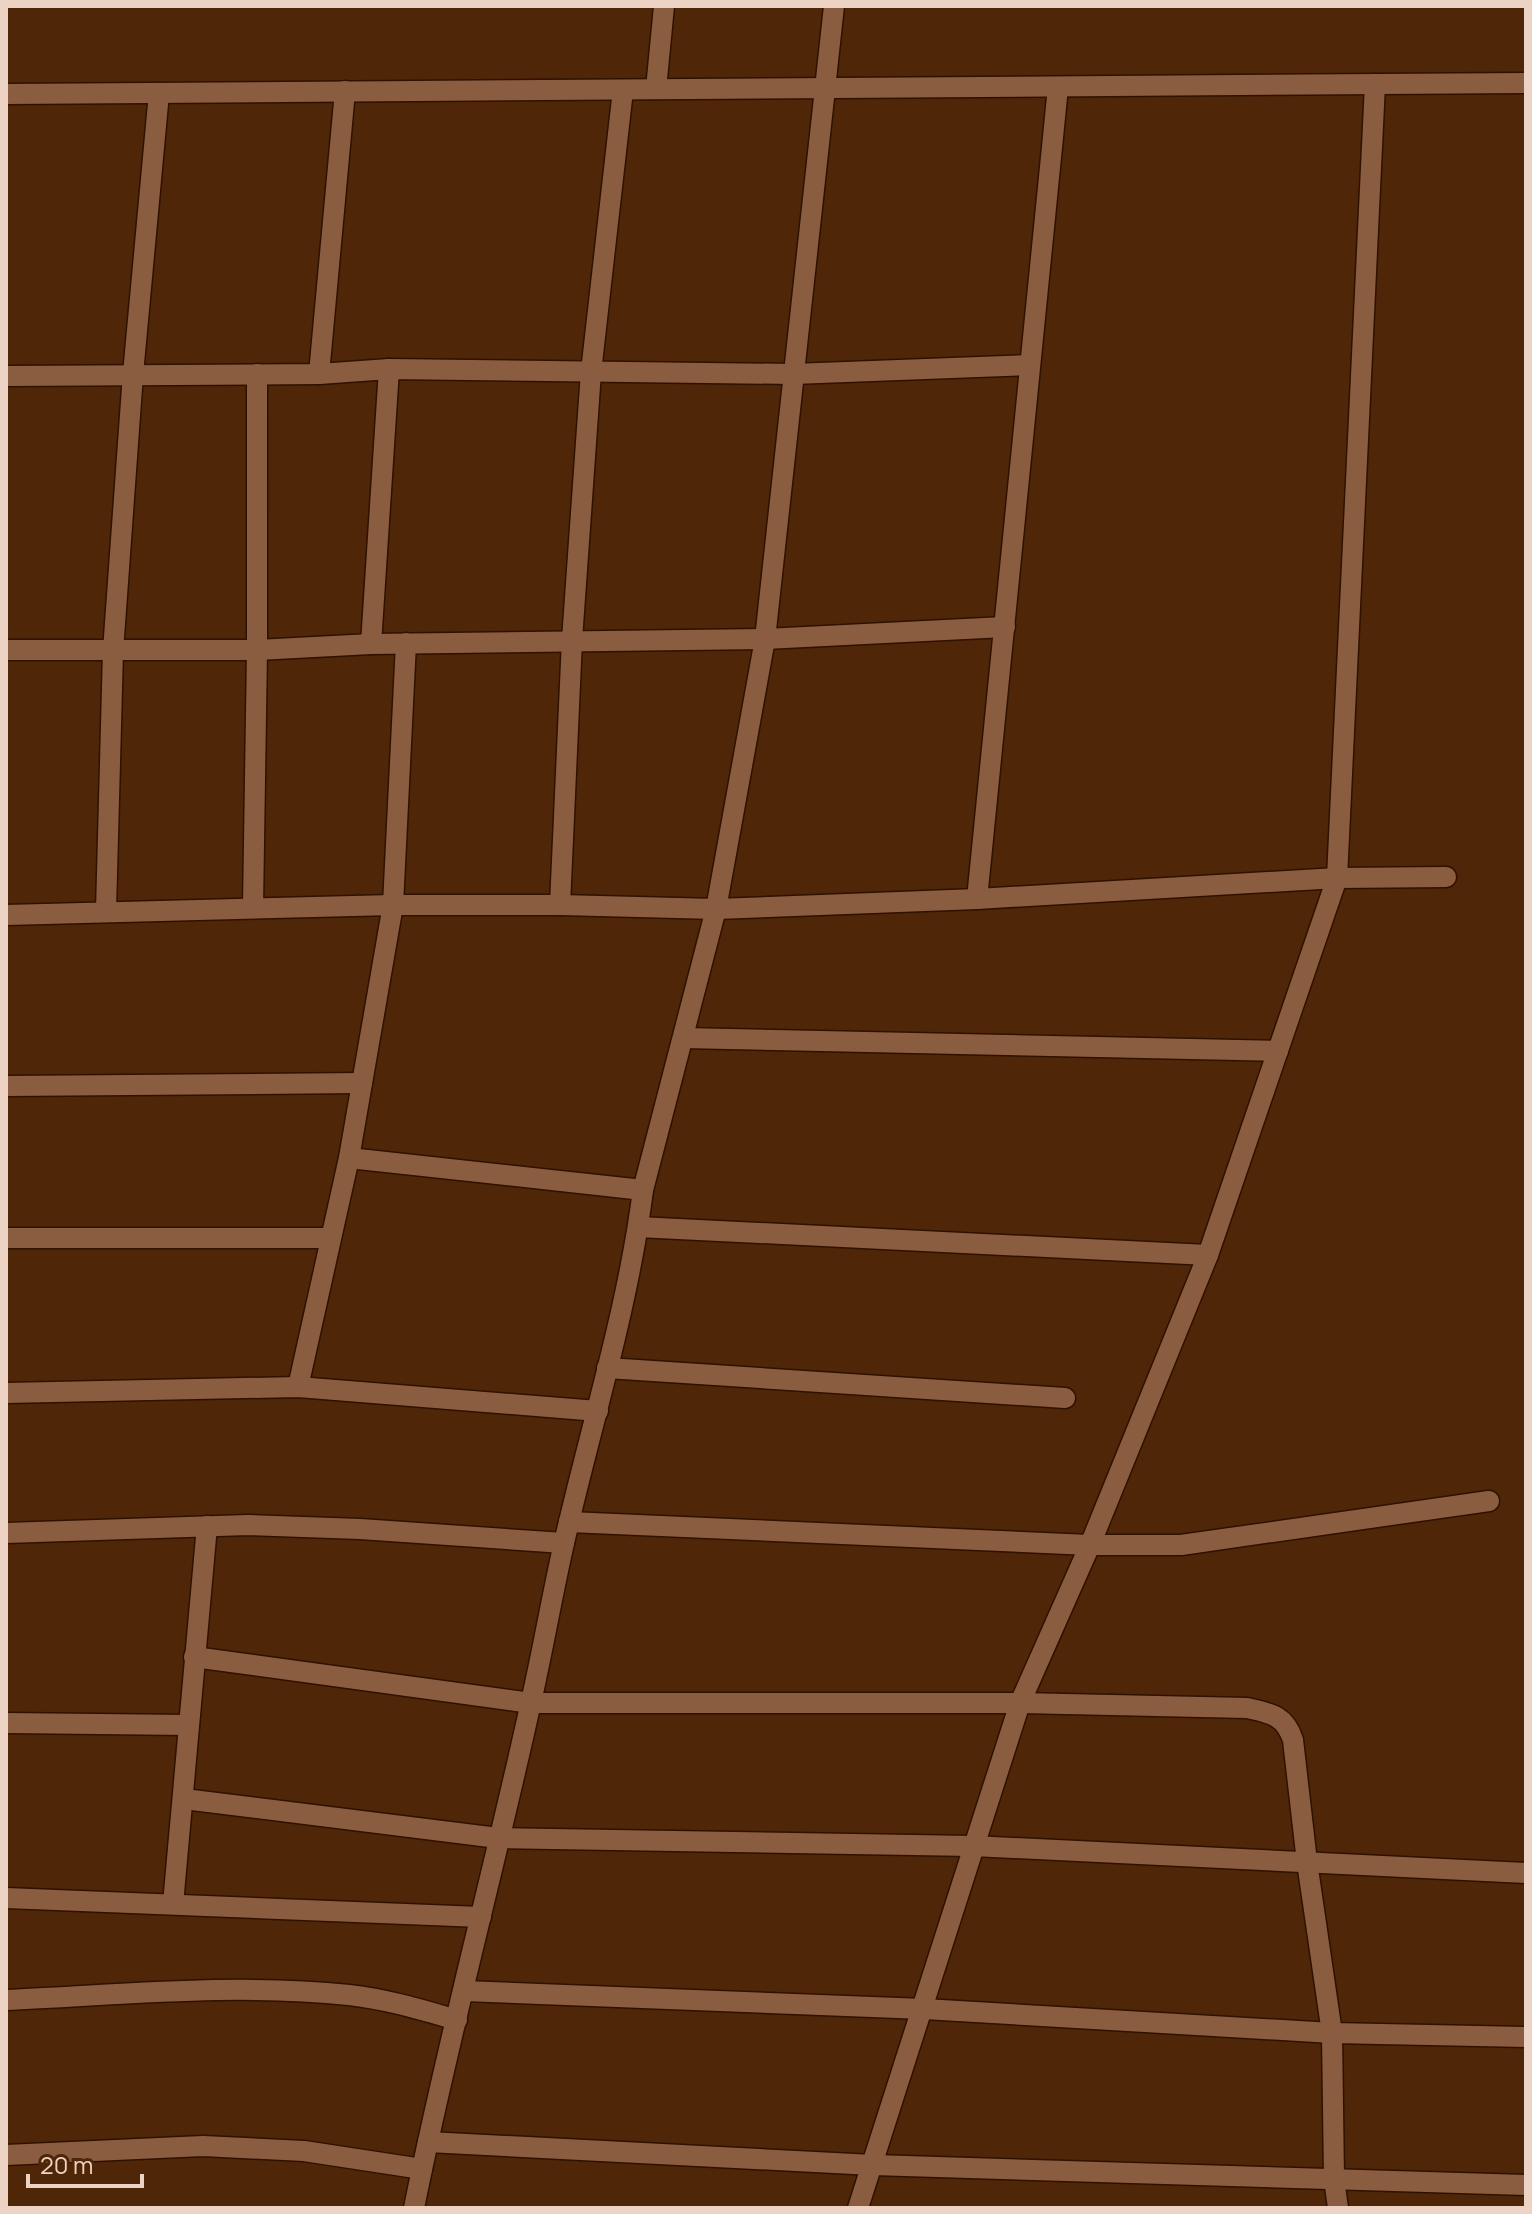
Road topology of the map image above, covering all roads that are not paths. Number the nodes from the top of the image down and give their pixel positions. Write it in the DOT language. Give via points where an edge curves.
graph roads {
  1 [pos="664,6"];
  2 [pos="834,6"];
  3 [pos="1526,83"];
  4 [pos="1375,84"];
  5 [pos="1058,87"];
  6 [pos="825,88"];
  7 [pos="656,89"];
  8 [pos="623,90"];
  9 [pos="345,91"];
  10 [pos="159,93"];
  11 [pos="6,94"];
  12 [pos="1029,365"];
  13 [pos="389,369"];
  14 [pos="591,372"];
  15 [pos="133,374"];
  16 [pos="257,374"];
  17 [pos="319,374"];
  18 [pos="793,374"];
  19 [pos="6,376"];
  20 [pos="1005,627"];
  21 [pos="765,639"];
  22 [pos="572,640"];
  23 [pos="406,643"];
  24 [pos="371,644"];
  25 [pos="6,650"];
  26 [pos="257,650"];
  27 [pos="113,651"];
  28 [pos="1446,877"];
  29 [pos="1337,878"];
  30 [pos="977,899"];
  31 [pos="393,905"];
  32 [pos="560,905"];
  33 [pos="253,907"];
  34 [pos="716,909"];
  35 [pos="106,911"];
  36 [pos="6,915"];
  37 [pos="683,1038"];
  38 [pos="1278,1051"];
  39 [pos="362,1083"];
  40 [pos="6,1086"];
  41 [pos="349,1158"];
  42 [pos="643,1190"];
  43 [pos="638,1227"];
  44 [pos="6,1238"];
  45 [pos="330,1238"];
  46 [pos="1208,1255"];
  47 [pos="607,1368"];
  48 [pos="298,1387"];
  49 [pos="6,1393"];
  50 [pos="1065,1398"];
  51 [pos="598,1411"];
  52 [pos="1489,1501"];
  53 [pos="569,1522"];
  54 [pos="207,1526"];
  55 [pos="6,1533"];
  56 [pos="564,1543"];
  57 [pos="1090,1545"];
  58 [pos="194,1657"];
  59 [pos="531,1703"];
  60 [pos="1020,1703"];
  61 [pos="6,1723"];
  62 [pos="189,1725"];
  63 [pos="184,1799"];
  64 [pos="498,1838"];
  65 [pos="973,1846"];
  66 [pos="1307,1862"];
  67 [pos="1526,1873"];
  68 [pos="6,1898"];
  69 [pos="173,1904"];
  70 [pos="481,1917"];
  71 [pos="464,1991"];
  72 [pos="6,2000"];
  73 [pos="924,2009"];
  74 [pos="457,2020"];
  75 [pos="1332,2033"];
  76 [pos="1526,2037"];
  77 [pos="428,2142"];
  78 [pos="6,2155"];
  79 [pos="873,2165"];
  80 [pos="422,2169"];
  81 [pos="1334,2179"];
  82 [pos="1526,2185"];
  83 [pos="414,2208"];
  84 [pos="858,2208"];
  85 [pos="1338,2208"];
  1 -- 7 [label="street"];
  2 -- 6 [label="street"];
  3 -- 4 [label="street"];
  4 -- 5 [label="street"];
  4 -- 29 [label="street"];
  5 -- 6 [label="street"];
  5 -- 12 [label="street"];
  6 -- 7 [label="street"];
  6 -- 18 [label="street"];
  7 -- 8 [label="street"];
  8 -- 9 [label="street"];
  8 -- 14 [label="street"];
  9 -- 10 [label="street"];
  9 -- 17 [label="street"];
  10 -- 11 [label="street"];
  10 -- 15 [label="street"];
  12 -- 18 [label="street"];
  12 -- 20 [label="street"];
  13 -- 14 [label="street"];
  13 -- 17 [label="street"];
  13 -- 24 [label="street"];
  14 -- 18 [label="street"];
  14 -- 22 [label="street"];
  15 -- 16 [label="street"];
  15 -- 19 [label="street"];
  15 -- 27 [label="street"];
  16 -- 17 [label="street"];
  16 -- 26 [label="street"];
  18 -- 21 [label="street"];
  20 -- 21 [label="street"];
  20 -- 30 [label="street"];
  21 -- 22 [label="street"];
  21 -- 34 [label="street"];
  22 -- 23 [label="street"];
  22 -- 32 [label="street"];
  23 -- 24 [label="street"];
  23 -- 31 [label="street"];
  24 -- 26 [label="street"];
  25 -- 27 [label="street"];
  26 -- 27 [label="street"];
  26 -- 33 [label="street"];
  27 -- 35 [label="street"];
  28 -- 29 [label="street"];
  29 -- 30 [label="street"];
  29 -- 38 [label="street"];
  30 -- 34 [label="street"];
  31 -- 32 [label="street"];
  31 -- 33 [label="street"];
  31 -- 39 [label="street"];
  32 -- 34 [label="street"];
  33 -- 35 [label="street"];
  34 -- 37 [label="street"];
  35 -- 36 [label="street"];
  37 -- 38 [label="street"];
  37 -- 42 [label="street"];
  38 -- 46 [label="street"];
  39 -- 40 [label="street"];
  39 -- 41 [label="street"];
  41 -- 42 [label="street"];
  41 -- 45 [label="street"];
  42 -- 43 [label="street"];
  43 -- 46 [label="street"];
  43 -- 47 [label="street"];
  44 -- 45 [label="street"];
  45 -- 48 [label="street"];
  46 -- 57 [label="street"];
  47 -- 50 [label="street"];
  47 -- 51 [label="street"];
  48 -- 49 [label="street"];
  48 -- 51 [label="street"];
  51 -- 53 [label="street"];
  52 -- 57 [label="street" via="1181,1545"];
  53 -- 56 [label="street"];
  53 -- 57 [label="street"];
  54 -- 55 [label="street"];
  54 -- 56 [label="street" via="360,1529"];
  54 -- 58 [label="street"];
  56 -- 59 [label="street"];
  57 -- 60 [label="street"];
  58 -- 59 [label="street"];
  58 -- 62 [label="street"];
  59 -- 60 [label="street"];
  59 -- 64 [label="street"];
  60 -- 65 [label="street"];
  60 -- 66 [label="street" via="1247,1708 1277,1717 1293,1740"];
  61 -- 62 [label="street"];
  62 -- 63 [label="street"];
  63 -- 64 [label="street"];
  63 -- 69 [label="street"];
  64 -- 65 [label="street"];
  64 -- 70 [label="street"];
  65 -- 66 [label="street"];
  65 -- 73 [label="street"];
  66 -- 67 [label="street"];
  66 -- 75 [label="street"];
  68 -- 69 [label="street"];
  69 -- 70 [label="street"];
  70 -- 71 [label="street"];
  71 -- 73 [label="street"];
  71 -- 74 [label="street"];
  72 -- 74 [label="street" via="248,1988 352,1995"];
  73 -- 75 [label="street"];
  73 -- 79 [label="street"];
  74 -- 77 [label="street"];
  75 -- 76 [label="street"];
  75 -- 81 [label="street"];
  77 -- 79 [label="street"];
  77 -- 80 [label="street"];
  78 -- 80 [label="street" via="203,2146 304,2151"];
  79 -- 81 [label="street"];
  79 -- 84 [label="street"];
  80 -- 83 [label="street"];
  81 -- 82 [label="street"];
  81 -- 85 [label="street"];
}
